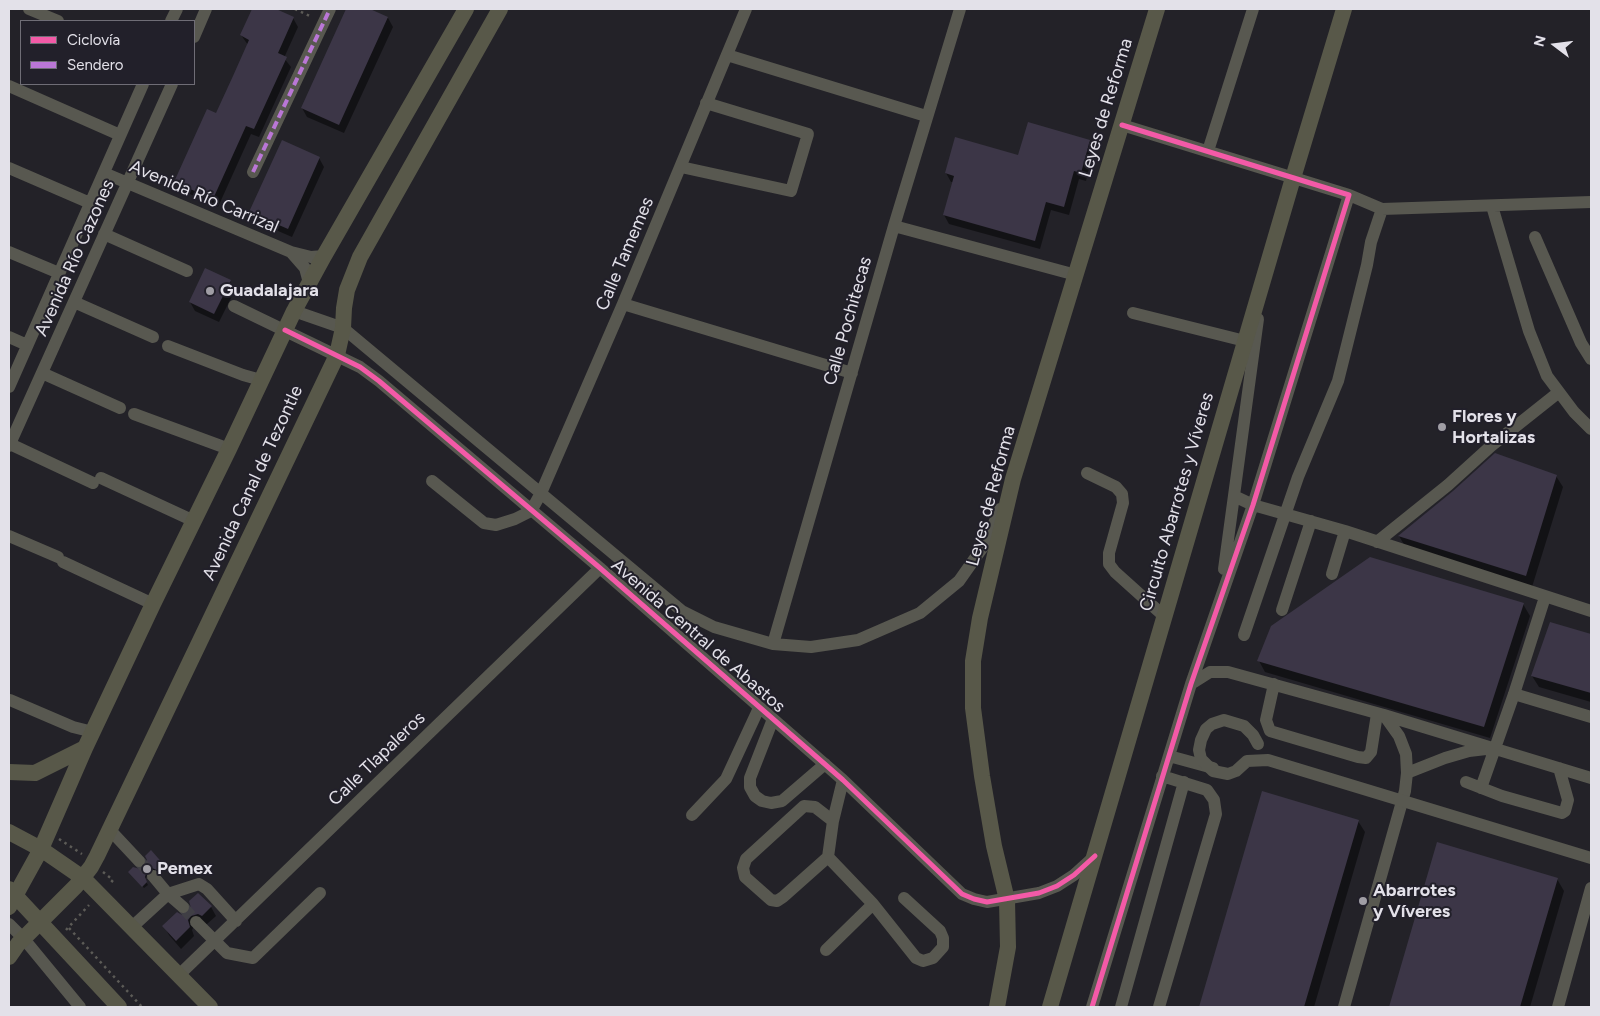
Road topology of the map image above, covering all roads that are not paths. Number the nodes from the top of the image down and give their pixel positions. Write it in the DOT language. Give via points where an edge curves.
graph roads {
  1 [pos="29,9"];
  2 [pos="206,9"];
  3 [pos="330,9"];
  4 [pos="466,9"];
  5 [pos="500,9"];
  6 [pos="746,9"];
  7 [pos="960,9"];
  8 [pos="1157,9"];
  9 [pos="1253,9"];
  10 [pos="1342,11"];
  11 [pos="56,20"];
  12 [pos="195,34"];
  13 [pos="727,55"];
  14 [pos="143,85"];
  15 [pos="172,85"];
  16 [pos="9,86"];
  17 [pos="706,103"];
  18 [pos="926,116"];
  19 [pos="1122,125"];
  20 [pos="120,135"];
  21 [pos="1208,151"];
  22 [pos="681,167"];
  23 [pos="9,168"];
  24 [pos="253,172"];
  25 [pos="104,174"];
  26 [pos="1292,178"];
  27 [pos="127,184"];
  28 [pos="1349,195"];
  29 [pos="1591,202"];
  30 [pos="90,204"];
  31 [pos="1492,206"];
  32 [pos="1382,209"];
  33 [pos="894,226"];
  34 [pos="104,234"];
  35 [pos="1535,237"];
  36 [pos="9,252"];
  37 [pos="291,252"];
  38 [pos="324,256"];
  39 [pos="188,271"];
  40 [pos="59,273"];
  41 [pos="1076,275"];
  42 [pos="1263,280"];
  43 [pos="309,283"];
  44 [pos="74,302"];
  45 [pos="623,304"];
  46 [pos="234,306"];
  47 [pos="294,311"];
  48 [pos="1133,313"];
  49 [pos="343,328"];
  50 [pos="285,330"];
  51 [pos="9,337"];
  52 [pos="153,337"];
  53 [pos="1245,341"];
  54 [pos="27,345"];
  55 [pos="168,346"];
  56 [pos="337,355"];
  57 [pos="1591,359"];
  58 [pos="42,373"];
  59 [pos="852,373"];
  60 [pos="261,380"];
  61 [pos="9,387"];
  62 [pos="1559,392"];
  63 [pos="120,408"];
  64 [pos="134,414"];
  65 [pos="1591,429"];
  66 [pos="9,445"];
  67 [pos="229,449"];
  68 [pos="1087,473"];
  69 [pos="1014,479"];
  70 [pos="432,481"];
  71 [pos="541,493"];
  72 [pos="1234,496"];
  73 [pos="1253,505"];
  74 [pos="531,511"];
  75 [pos="1285,514"];
  76 [pos="194,521"];
  77 [pos="1311,521"];
  78 [pos="1345,531"];
  79 [pos="9,536"];
  80 [pos="1377,542"];
  81 [pos="600,568"];
  82 [pos="1332,574"];
  83 [pos="1221,594"];
  84 [pos="1545,597"];
  85 [pos="152,604"];
  86 [pos="1282,610"];
  87 [pos="1591,611"];
  88 [pos="1164,617"];
  89 [pos="1244,635"];
  90 [pos="773,644"];
  91 [pos="1191,684"];
  92 [pos="1274,684"];
  93 [pos="1514,694"];
  94 [pos="10,700"];
  95 [pos="760,708"];
  96 [pos="1381,714"];
  97 [pos="1591,717"];
  98 [pos="773,719"];
  99 [pos="92,732"];
  100 [pos="85,748"];
  101 [pos="1494,748"];
  102 [pos="1169,756"];
  103 [pos="825,764"];
  104 [pos="1559,768"];
  105 [pos="9,772"];
  106 [pos="1407,773"];
  107 [pos="1162,776"];
  108 [pos="1590,779"];
  109 [pos="843,780"];
  110 [pos="1184,782"];
  111 [pos="1466,782"];
  112 [pos="1481,788"];
  113 [pos="692,815"];
  114 [pos="833,821"];
  115 [pos="110,830"];
  116 [pos="9,832"];
  117 [pos="41,849"];
  118 [pos="1095,856"];
  119 [pos="828,857"];
  120 [pos="1591,858"];
  121 [pos="139,861"];
  122 [pos="153,876"];
  123 [pos="83,878"];
  124 [pos="1591,888"];
  125 [pos="168,894"];
  126 [pos="320,894"];
  127 [pos="11,897"];
  128 [pos="904,898"];
  129 [pos="1007,900"];
  130 [pos="872,904"];
  131 [pos="183,907"];
  132 [pos="236,921"];
  133 [pos="196,922"];
  134 [pos="41,923"];
  135 [pos="9,924"];
  136 [pos="132,927"];
  137 [pos="24,939"];
  138 [pos="215,940"];
  139 [pos="826,950"];
  140 [pos="9,957"];
  141 [pos="179,975"];
  142 [pos="80,1007"];
  143 [pos="119,1007"];
  144 [pos="210,1007"];
  145 [pos="997,1007"];
  146 [pos="1050,1007"];
  147 [pos="1092,1007"];
  148 [pos="1120,1007"];
  149 [pos="1159,1007"];
  150 [pos="1344,1007"];
  151 [pos="1558,1007"];
  1 -- 11 [label="street"];
  2 -- 12 [label="street"];
  3 -- 24 [label="street"];
  4 -- 38 [label="main road, Avenida Canal de Tezontle"];
  5 -- 49 [label="main road, Avenida Canal de Tezontle" via="360,257 347,290"];
  6 -- 13 [label="street, Calle Tamemes"];
  7 -- 18 [label="street, Calle Pochitecas"];
  8 -- 19 [label="main road, Leyes de Reforma"];
  9 -- 21 [label="street"];
  10 -- 26 [label="main road, Circuito Abarrotes y Víveres"];
  13 -- 17 [label="street, Calle Tamemes"];
  13 -- 18 [label="street"];
  14 -- 20 [label="street, Avenida Río Cazones"];
  15 -- 27 [label="street, Avenida Río Cazones"];
  16 -- 20 [label="street"];
  17 -- 22 [label="street, Calle Tamemes"];
  17 -- 22 [label="street" via="808,134 791,191"];
  18 -- 33 [label="street, Calle Pochitecas"];
  19 -- 21 [label="street"];
  19 -- 41 [label="main road, Leyes de Reforma"];
  20 -- 25 [label="street, Avenida Río Cazones"];
  21 -- 26 [label="street"];
  22 -- 45 [label="street, Calle Tamemes"];
  23 -- 30 [label="street"];
  25 -- 27 [label="street, Avenida Río Carrizal"];
  25 -- 30 [label="street, Avenida Río Cazones"];
  26 -- 28 [label="street"];
  26 -- 42 [label="main road, Circuito Abarrotes y Víveres"];
  27 -- 34 [label="street, Avenida Río Cazones"];
  27 -- 37 [label="street, Avenida Río Carrizal"];
  28 -- 32 [label="street"];
  28 -- 73 [label="street"];
  29 -- 31 [label="street"];
  30 -- 40 [label="street, Avenida Río Cazones"];
  31 -- 32 [label="street"];
  31 -- 62 [label="street" via="1529,331 1547,376"];
  32 -- 75 [label="street" via="1338,381"];
  33 -- 41 [label="street"];
  33 -- 59 [label="street, Calle Pochitecas"];
  34 -- 39 [label="street"];
  34 -- 44 [label="street, Avenida Río Cazones"];
  35 -- 57 [label="street"];
  36 -- 40 [label="street"];
  37 -- 38 [label="street, Avenida Río Carrizal" via="311,257"];
  37 -- 43 [label="street, Avenida Río Carrizal" via="305,268"];
  38 -- 43 [label="main road, Avenida Canal de Tezontle"];
  40 -- 54 [label="street, Avenida Río Cazones"];
  41 -- 69 [label="main road, Leyes de Reforma"];
  42 -- 53 [label="main road, Circuito Abarrotes y Víveres"];
  42 -- 72 [label="street"];
  43 -- 47 [label="main road, Avenida Canal de Tezontle"];
  44 -- 52 [label="street"];
  44 -- 58 [label="street, Avenida Río Cazones"];
  45 -- 59 [label="street"];
  45 -- 71 [label="street, Calle Tamemes"];
  46 -- 50 [label="street, Avenida Central de Abastos"];
  47 -- 49 [label="street, Avenida Central de Abastos"];
  47 -- 50 [label="main road, Avenida Canal de Tezontle"];
  48 -- 53 [label="street"];
  49 -- 56 [label="main road, Avenida Canal de Tezontle"];
  49 -- 71 [label="street, Avenida Central de Abastos"];
  50 -- 56 [label="street, Avenida Central de Abastos"];
  50 -- 60 [label="main road, Avenida Canal de Tezontle"];
  51 -- 54 [label="street"];
  53 -- 88 [label="main road, Circuito Abarrotes y Víveres"];
  54 -- 61 [label="street, Avenida Río Cazones"];
  55 -- 60 [label="street"];
  56 -- 74 [label="street, Avenida Central de Abastos" via="379,381"];
  56 -- 115 [label="main road, Avenida Canal de Tezontle"];
  58 -- 63 [label="street"];
  58 -- 66 [label="street, Avenida Río Cazones"];
  59 -- 90 [label="street, Calle Pochitecas"];
  60 -- 67 [label="main road, Avenida Canal de Tezontle"];
  62 -- 65 [label="street"];
  62 -- 80 [label="street"];
  64 -- 67 [label="street"];
  66 -- 76 [label="street"];
  67 -- 76 [label="main road, Avenida Canal de Tezontle"];
  68 -- 88 [label="street" via="1116,487 1122,494 1123,503 1109,564"];
  69 -- 90 [label="street, Avenida Central de Abastos" via="985,544 959,581 920,613 858,640 811,647"];
  69 -- 129 [label="main road, Leyes de Reforma" via="980,618 973,661 973,708 982,776"];
  70 -- 74 [label="street" via="484,523 496,525"];
  71 -- 74 [label="street, Calle Tamemes"];
  71 -- 90 [label="street, Avenida Central de Abastos" via="682,611 714,627"];
  72 -- 73 [label="street"];
  72 -- 83 [label="street"];
  73 -- 75 [label="street"];
  73 -- 83 [label="street"];
  74 -- 81 [label="street, Avenida Central de Abastos"];
  75 -- 77 [label="street"];
  75 -- 89 [label="street"];
  76 -- 85 [label="main road, Avenida Canal de Tezontle"];
  77 -- 78 [label="street"];
  77 -- 86 [label="street"];
  78 -- 80 [label="street"];
  78 -- 82 [label="street"];
  79 -- 85 [label="street"];
  80 -- 84 [label="street"];
  81 -- 95 [label="street, Avenida Central de Abastos"];
  81 -- 132 [label="street, Calle Tlapaleros"];
  83 -- 91 [label="street"];
  84 -- 87 [label="street"];
  84 -- 93 [label="street"];
  85 -- 99 [label="main road, Avenida Canal de Tezontle"];
  88 -- 118 [label="main road, Circuito Abarrotes y Víveres"];
  91 -- 92 [label="street" via="1210,672 1228,672"];
  91 -- 102 [label="street"];
  92 -- 96 [label="street"];
  92 -- 96 [label="street" via="1266,720 1270,731 1358,757 1366,758 1372,752"];
  93 -- 97 [label="street"];
  93 -- 101 [label="street"];
  94 -- 99 [label="street"];
  95 -- 98 [label="street, Avenida Central de Abastos"];
  95 -- 113 [label="street" via="726,779"];
  96 -- 101 [label="street"];
  96 -- 106 [label="street" via="1399,736 1406,754"];
  98 -- 103 [label="street, Avenida Central de Abastos"];
  98 -- 103 [label="street" via="750,778 755,796 771,803 782,800"];
  99 -- 100 [label="main road, Avenida Canal de Tezontle"];
  100 -- 105 [label="main road" via="35,773"];
  100 -- 117 [label="main road, Avenida Canal de Tezontle"];
  101 -- 104 [label="street"];
  101 -- 106 [label="street" via="1469,751"];
  101 -- 112 [label="street"];
  102 -- 107 [label="street"];
  102 -- 120 [label="street, bridge" via="1215,768 1238,771 1247,767 1255,754 1258,744 1254,735 1244,726 1224,720 1206,729 1201,740 1201,760 1213,771 1228,774 1236,771 1247,761 1268,760"];
  103 -- 109 [label="street, Avenida Central de Abastos"];
  104 -- 108 [label="street"];
  104 -- 112 [label="street" via="1568,800 1562,813"];
  106 -- 150 [label="street" via="1405,791"];
  107 -- 110 [label="street"];
  107 -- 147 [label="street"];
  109 -- 114 [label="street"];
  109 -- 129 [label="street, Avenida Central de Abastos" via="962,894 987,902"];
  110 -- 148 [label="street"];
  110 -- 149 [label="street" via="1207,790 1214,800 1216,814"];
  111 -- 112 [label="street"];
  114 -- 119 [label="street"];
  114 -- 119 [label="street" via="815,807 804,806 746,859 743,868 745,877 770,900 777,901"];
  115 -- 121 [label="street"];
  115 -- 123 [label="main road, Avenida Canal de Tezontle"];
  116 -- 117 [label="main road"];
  117 -- 123 [label="main road"];
  117 -- 127 [label="main road, Avenida Canal de Tezontle"];
  118 -- 129 [label="street, Avenida Central de Abastos" via="1057,886"];
  118 -- 146 [label="main road, Circuito Abarrotes y Víveres"];
  119 -- 130 [label="street"];
  122 -- 125 [label="street"];
  123 -- 134 [label="main road, Avenida Canal de Tezontle"];
  123 -- 136 [label="main road"];
  124 -- 151 [label="street"];
  125 -- 131 [label="street"];
  125 -- 132 [label="street" via="199,884"];
  125 -- 136 [label="street"];
  126 -- 138 [label="street" via="253,958 227,953"];
  127 -- 134 [label="main road"];
  128 -- 130 [label="street" via="940,931 943,947 933,958 923,961 916,958"];
  129 -- 145 [label="main road, Leyes de Reforma" via="1008,947"];
  130 -- 139 [label="street"];
  132 -- 138 [label="street, Calle Tlapaleros"];
  133 -- 138 [label="street"];
  134 -- 137 [label="main road, Avenida Canal de Tezontle"];
  134 -- 143 [label="main road"];
  135 -- 137 [label="street"];
  136 -- 141 [label="main road"];
  137 -- 140 [label="main road, Avenida Canal de Tezontle"];
  137 -- 142 [label="street"];
  138 -- 141 [label="street, Calle Tlapaleros"];
  141 -- 144 [label="main road"];
}
